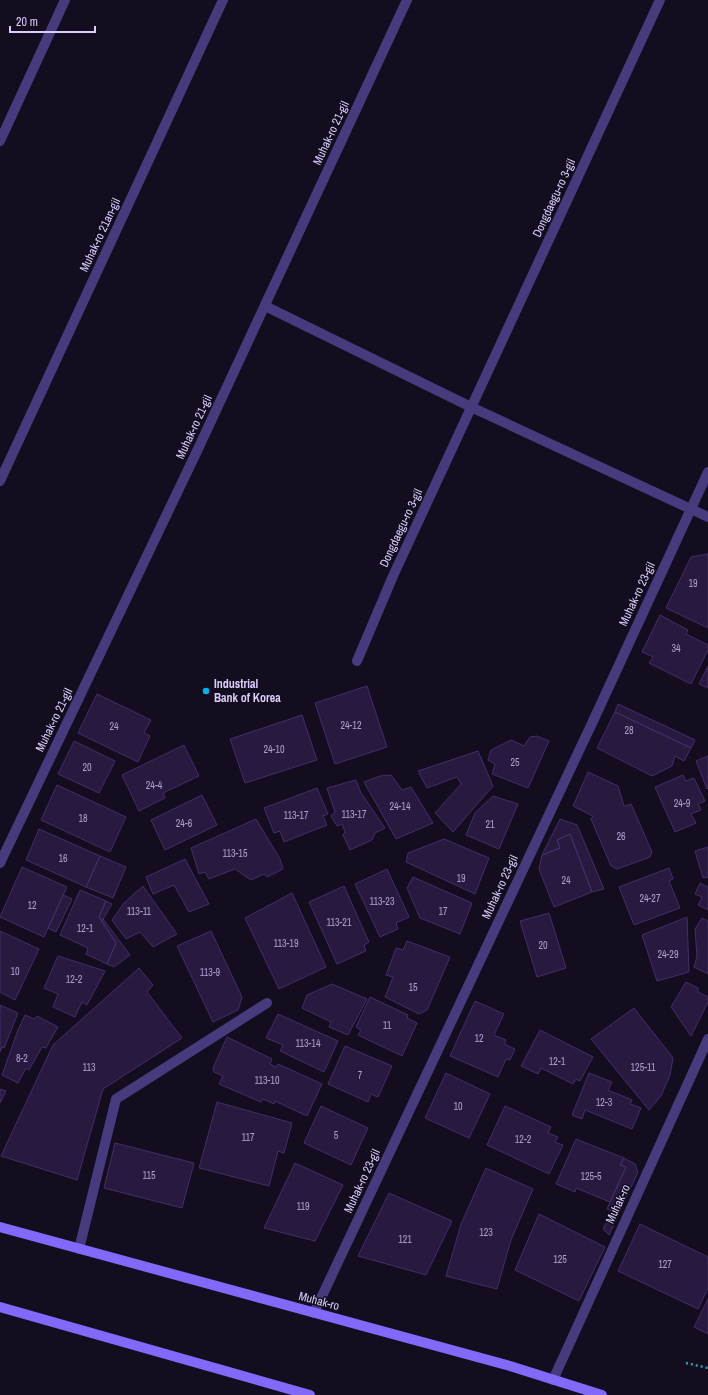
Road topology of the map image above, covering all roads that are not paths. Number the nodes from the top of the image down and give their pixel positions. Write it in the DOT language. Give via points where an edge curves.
graph roads {
  1 [pos="65,0"];
  2 [pos="223,0"];
  3 [pos="407,0"];
  4 [pos="660,0"];
  5 [pos="0,141"];
  6 [pos="265,306"];
  7 [pos="471,407"];
  8 [pos="708,472"];
  9 [pos="0,481"];
  10 [pos="691,509"];
  11 [pos="708,517"];
  12 [pos="357,661"];
  13 [pos="0,864"];
  14 [pos="267,1003"];
  15 [pos="708,1039"];
  16 [pos="0,1227"];
  17 [pos="79,1249"];
  18 [pos="0,1307"];
  19 [pos="314,1313"];
  20 [pos="553,1380"];
  21 [pos="310,1395"];
  22 [pos="602,1395"];
  1 -- 5 [label="street"];
  2 -- 9 [label="street, Muhak-ro 21an-gil"];
  3 -- 6 [label="street, Muhak-ro 21-gil"];
  4 -- 7 [label="street, Dongdaegu-ro 3-gil"];
  6 -- 7 [label="street"];
  6 -- 13 [label="street, Muhak-ro 21-gil"];
  7 -- 10 [label="street"];
  7 -- 12 [label="street, Dongdaegu-ro 3-gil"];
  8 -- 10 [label="street, Muhak-ro 23-gil"];
  10 -- 11 [label="street"];
  10 -- 19 [label="street, Muhak-ro 23-gil"];
  14 -- 17 [label="street" via="116,1099"];
  15 -- 20 [label="street, Muhak-ro"];
  16 -- 17 [label="main road, Muhak-ro"];
  17 -- 19 [label="main road, Muhak-ro"];
  18 -- 21 [label="main road"];
  19 -- 20 [label="main road, Muhak-ro"];
  20 -- 22 [label="main road, Muhak-ro"];
}
